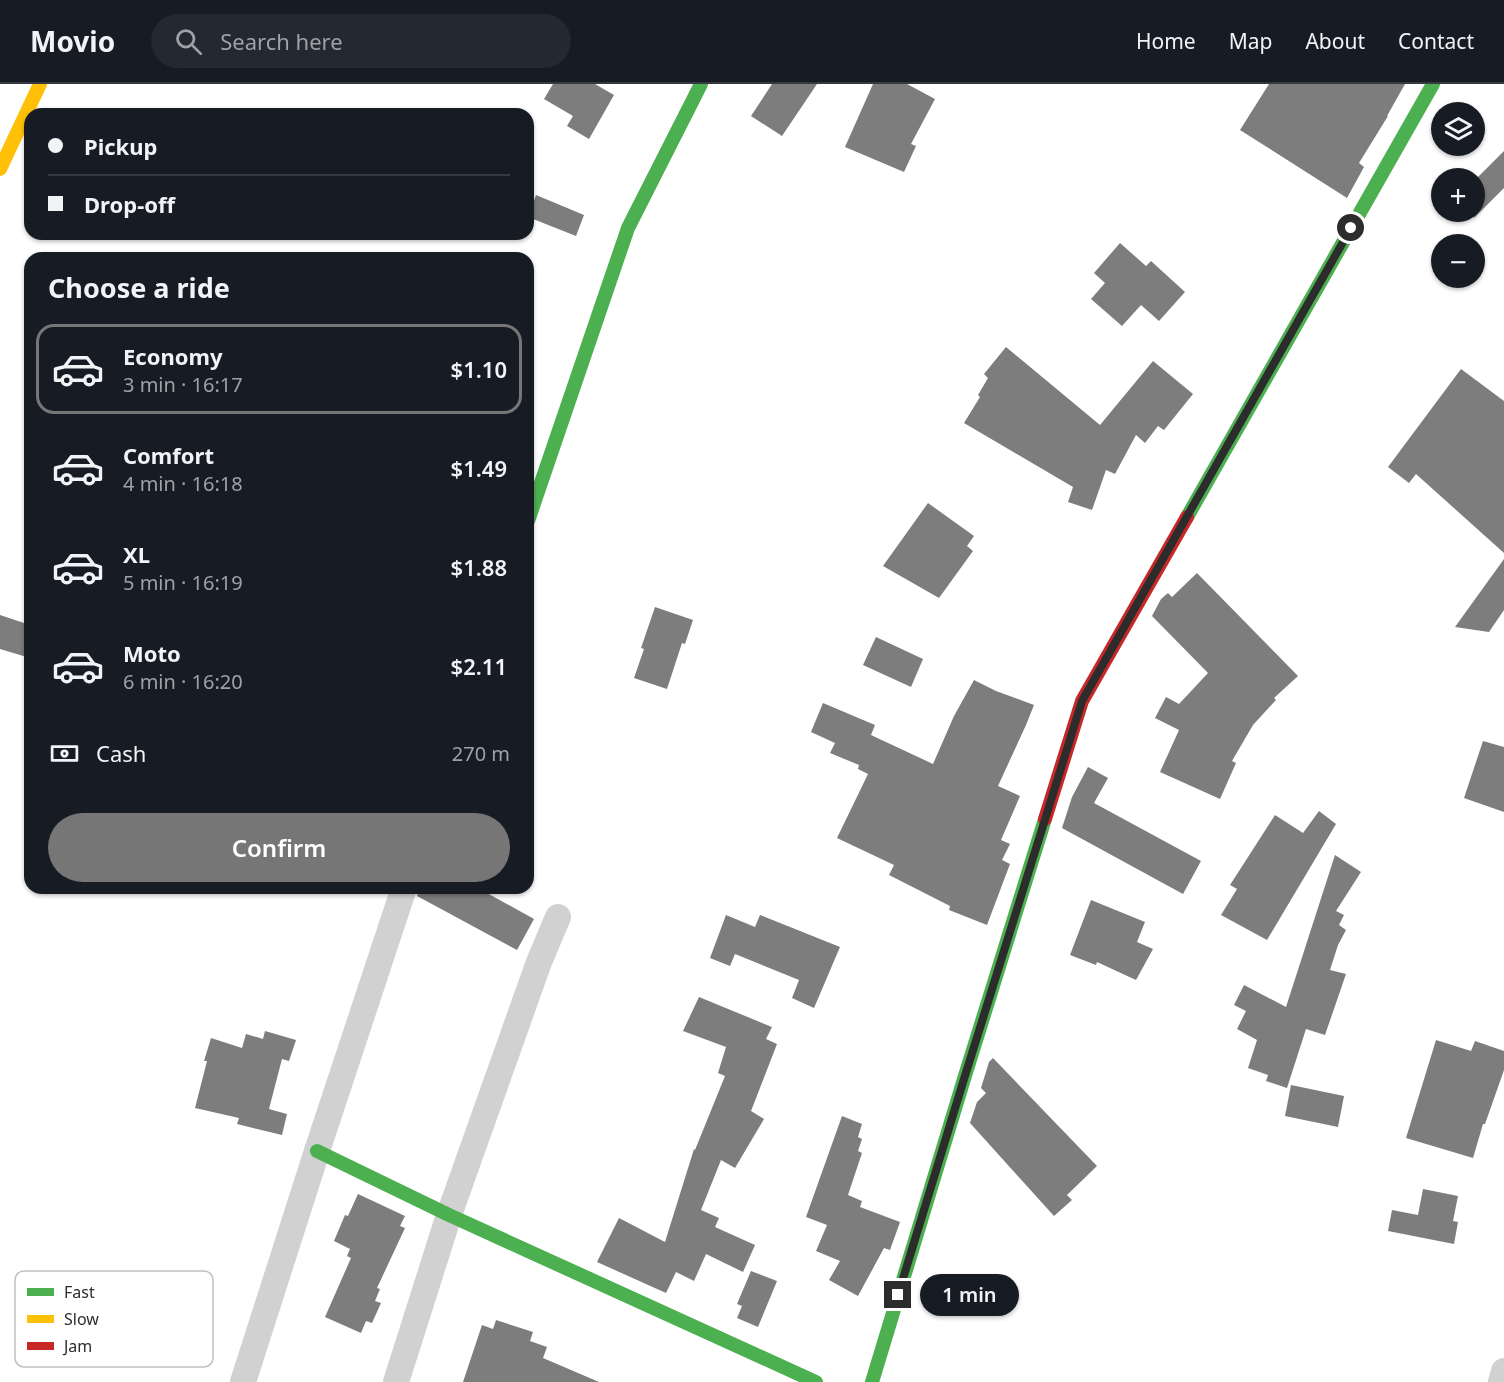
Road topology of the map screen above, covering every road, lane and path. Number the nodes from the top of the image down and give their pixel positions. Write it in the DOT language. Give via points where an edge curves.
graph roads {
  1 [pos="40,84"];
  2 [pos="701,84"];
  3 [pos="1433,84"];
  4 [pos="29,108"];
  5 [pos="24,118"];
  6 [pos="0,169"];
  7 [pos="534,503"];
  8 [pos="402,894"];
  9 [pos="558,917"];
  10 [pos="317,1151"];
  11 [pos="449,1215"];
  12 [pos="1504,1371"];
  13 [pos="243,1382"];
  14 [pos="396,1382"];
  15 [pos="816,1382"];
  16 [pos="872,1382"];
  17 [pos="1501,1382"];
  1 -- 4 [label="street"];
  2 -- 7 [label="street" via="628,228"];
  3 -- 16 [label="street" via="1082,701"];
  5 -- 6 [label="street"];
  8 -- 10 [label="street"];
  9 -- 11 [label="street"];
  10 -- 11 [label="street"];
  10 -- 13 [label="street"];
  11 -- 14 [label="street"];
  11 -- 15 [label="street"];
  12 -- 17 [label="street"];
}
